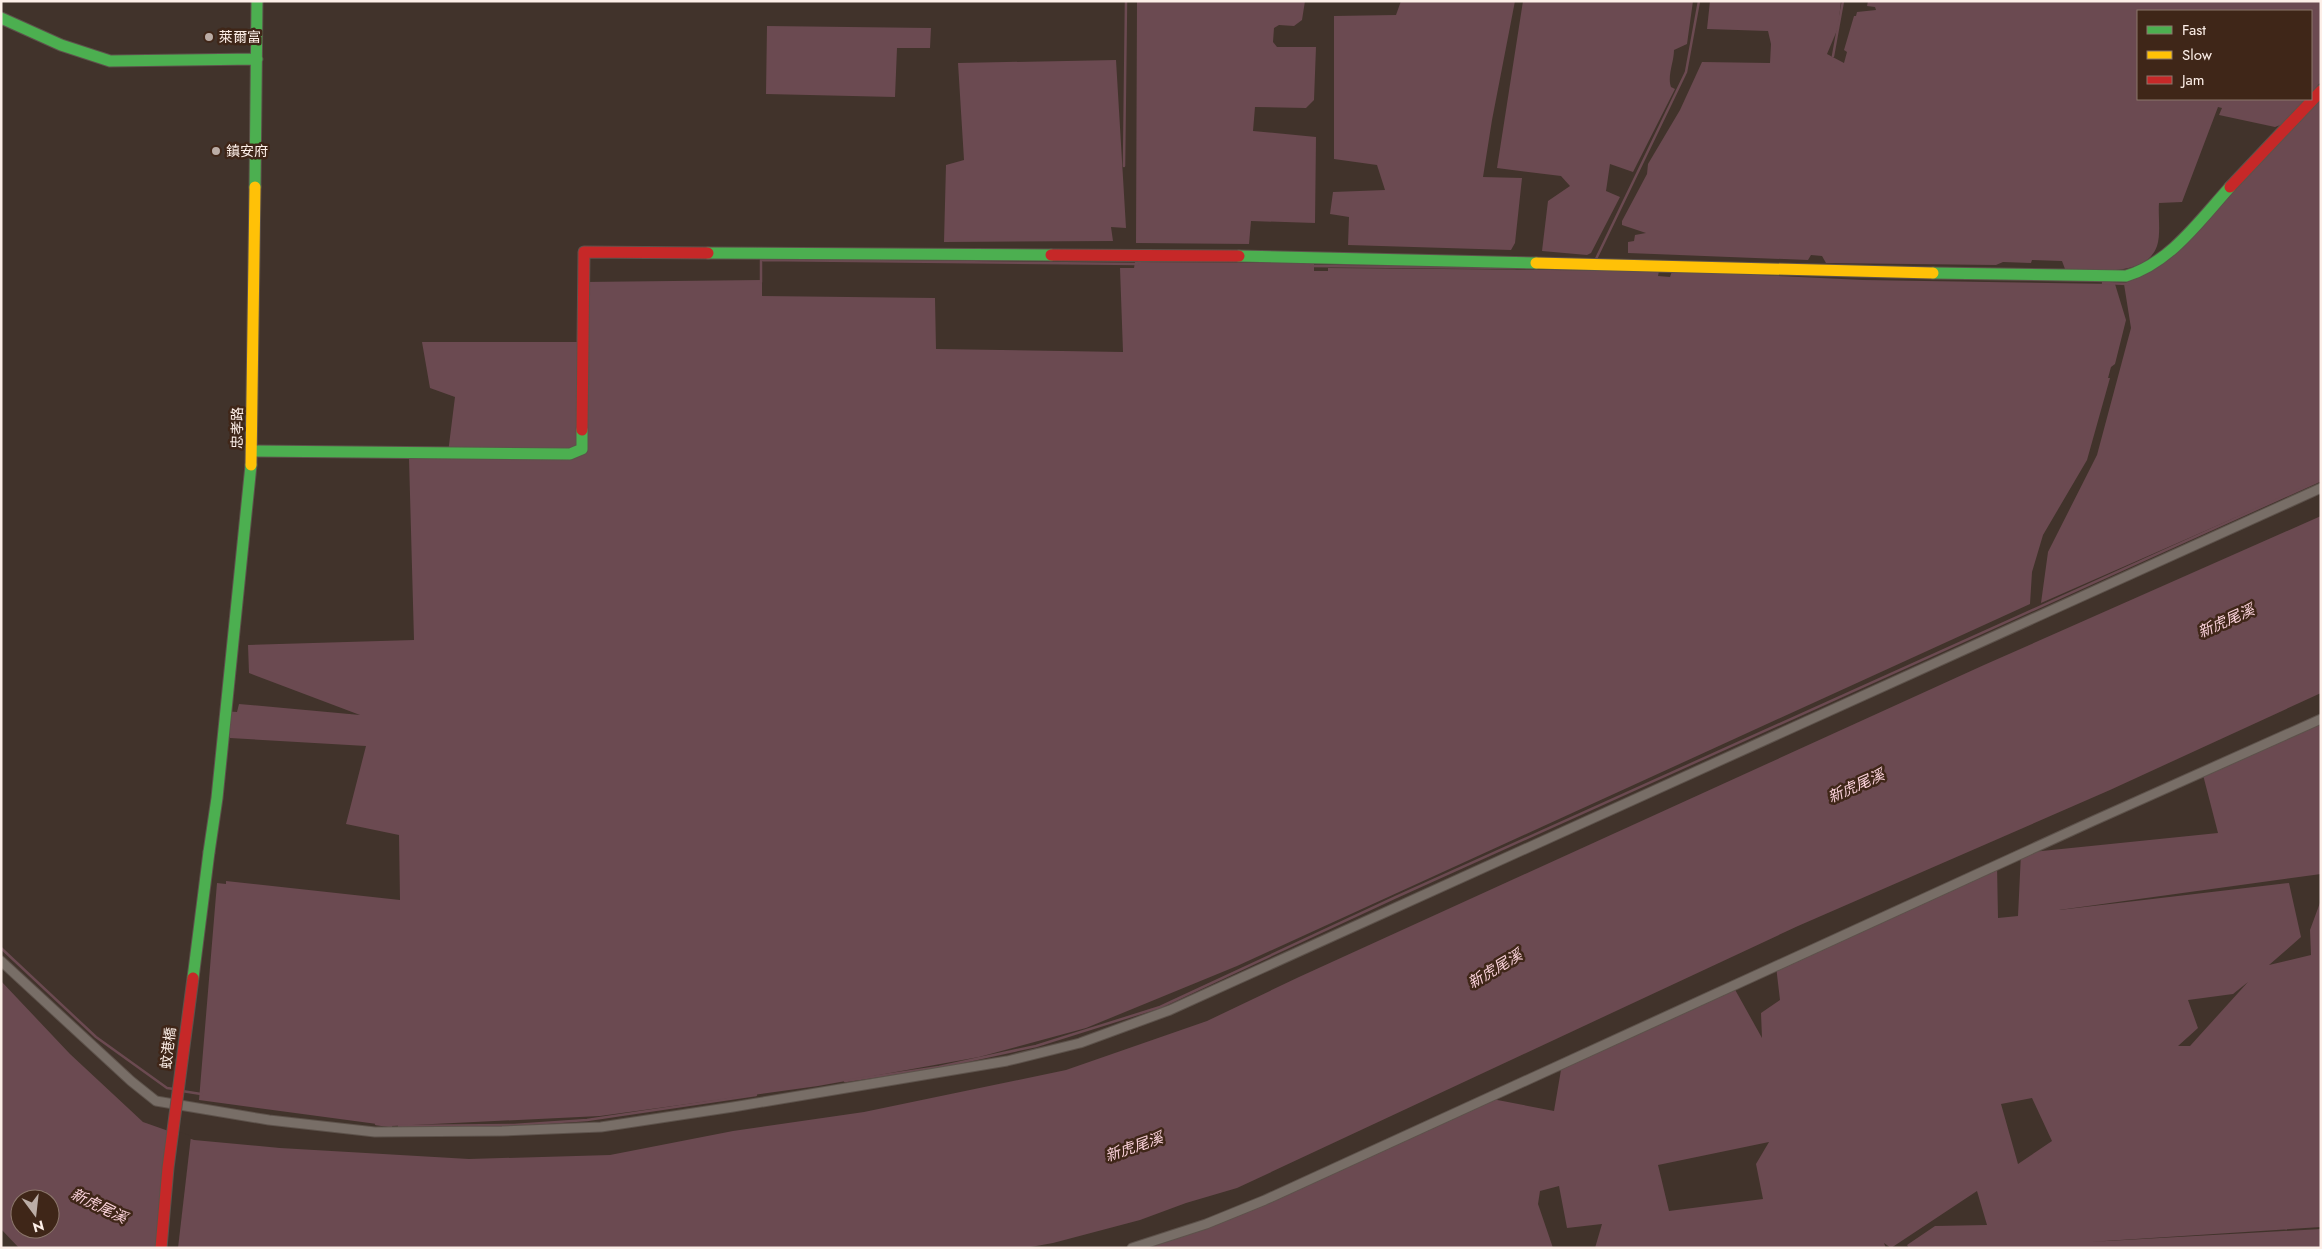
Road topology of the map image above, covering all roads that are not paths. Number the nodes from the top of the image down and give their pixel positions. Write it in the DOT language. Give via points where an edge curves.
graph roads {
  1 [pos="257,1"];
  2 [pos="1,18"];
  3 [pos="257,59"];
  4 [pos="2321,91"];
  5 [pos="252,451"];
  6 [pos="2321,488"];
  7 [pos="2321,719"];
  8 [pos="209,852"];
  9 [pos="1,961"];
  10 [pos="161,1248"];
  11 [pos="1132,1248"];
  1 -- 3 [label="street, 忠孝路"];
  2 -- 3 [label="street" via="61,45 110,61"];
  3 -- 5 [label="street, 忠孝路"];
  4 -- 5 [label="street" via="2170,251 2133,275 1318,257 584,252 582,449 570,454"];
  5 -- 8 [label="street, 忠孝路"];
  6 -- 9 [label="street" via="1170,1010 1080,1043 1007,1061 601,1127 375,1132 269,1120 156,1101"];
  7 -- 11 [label="street" via="1265,1200 1206,1224"];
  8 -- 10 [label="street, 蚊港橋, bridge" via="168,1168"];
}
